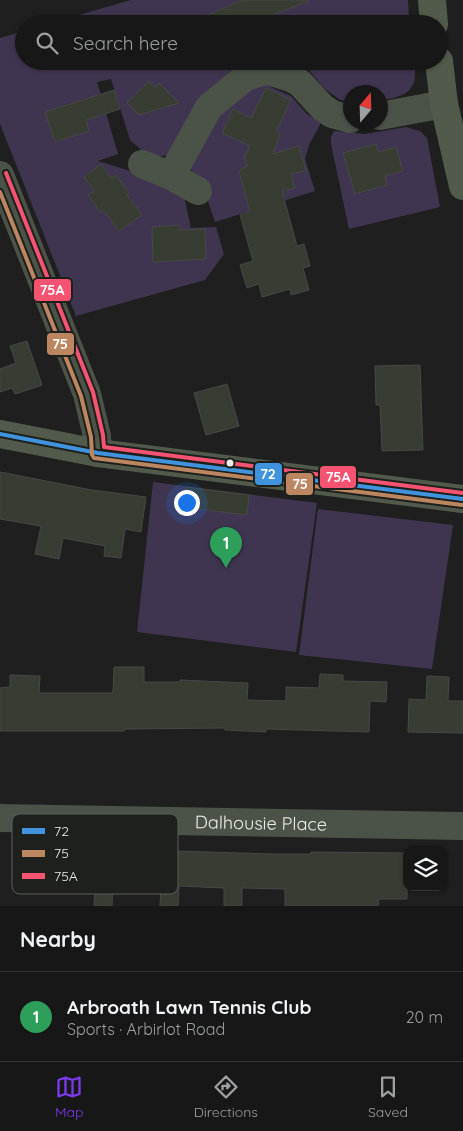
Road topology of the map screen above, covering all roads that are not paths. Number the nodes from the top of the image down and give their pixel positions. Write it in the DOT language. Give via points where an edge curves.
graph roads {
  1 [pos="432,0"];
  2 [pos="433,15"];
  3 [pos="440,70"];
  4 [pos="444,104"];
  5 [pos="388,114"];
  6 [pos="343,117"];
  7 [pos="142,164"];
  8 [pos="0,175"];
  9 [pos="171,176"];
  10 [pos="463,186"];
  11 [pos="198,191"];
  12 [pos="0,434"];
  13 [pos="98,453"];
  14 [pos="463,499"];
  15 [pos="178,821"];
  16 [pos="463,826"];
  1 -- 2 [label="main road"];
  3 -- 4 [label="main road"];
  4 -- 5 [label="street"];
  4 -- 10 [label="main road"];
  6 -- 9 [label="street" via="323,108 293,79 269,71 258,72 246,77 209,106"];
  7 -- 9 [label="street"];
  8 -- 13 [label="street" via="86,394"];
  9 -- 11 [label="street"];
  12 -- 13 [label="main road"];
  13 -- 14 [label="main road"];
  15 -- 16 [label="street, Dalhousie Place"];
}
